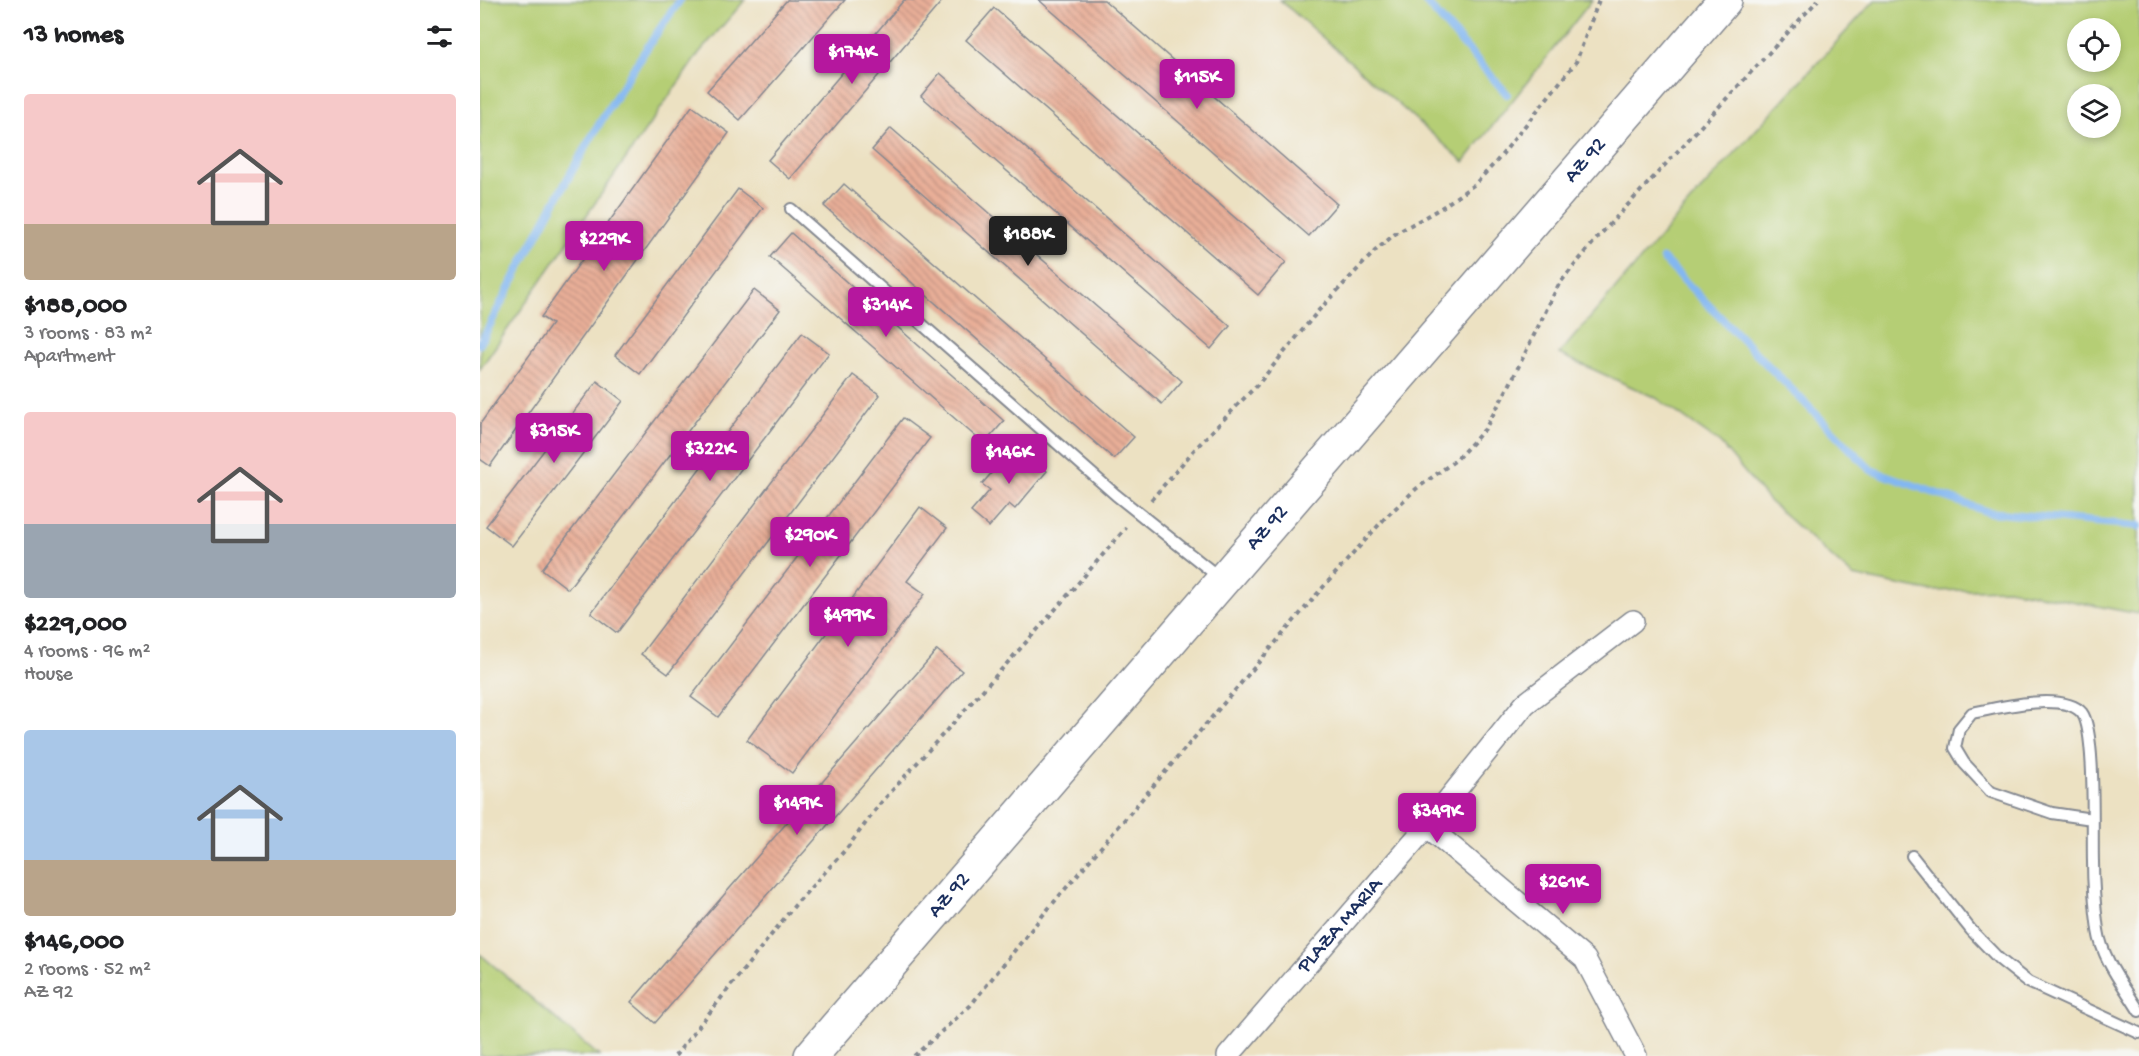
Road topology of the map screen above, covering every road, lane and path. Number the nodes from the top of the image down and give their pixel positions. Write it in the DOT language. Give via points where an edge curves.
graph roads {
  1 [pos="1725,0"];
  2 [pos="1818,0"];
  3 [pos="791,209"];
  4 [pos="1222,580"];
  5 [pos="1633,621"];
  6 [pos="2092,819"];
  7 [pos="1427,826"];
  8 [pos="1912,856"];
  9 [pos="2139,1011"];
  10 [pos="2139,1033"];
  11 [pos="811,1056"];
  12 [pos="914,1056"];
  13 [pos="1228,1056"];
  14 [pos="1636,1056"];
  1 -- 4 [label="main road, AZ 92 / AZ 92"];
  2 -- 12 [label="path" via="1559,284 1485,429 1456,460 1416,489 1377,526 1043,915 970,1006"];
  3 -- 4 [label="lane" via="1116,495"];
  4 -- 11 [label="main road, AZ 92 / AZ 92"];
  5 -- 7 [label="street, PLAZA MARIA" via="1525,704"];
  6 -- 6 [label="lane" via="2088,726 2081,712 2063,703 2014,704 1972,713 1959,729 1956,748 1991,792 2052,813"];
  6 -- 9 [label="lane" via="2098,932 2106,956"];
  7 -- 13 [label="street, PLAZA MARIA"];
  7 -- 14 [label="street" via="1585,958"];
  8 -- 10 [label="lane" via="1971,930 2028,982"];
}
